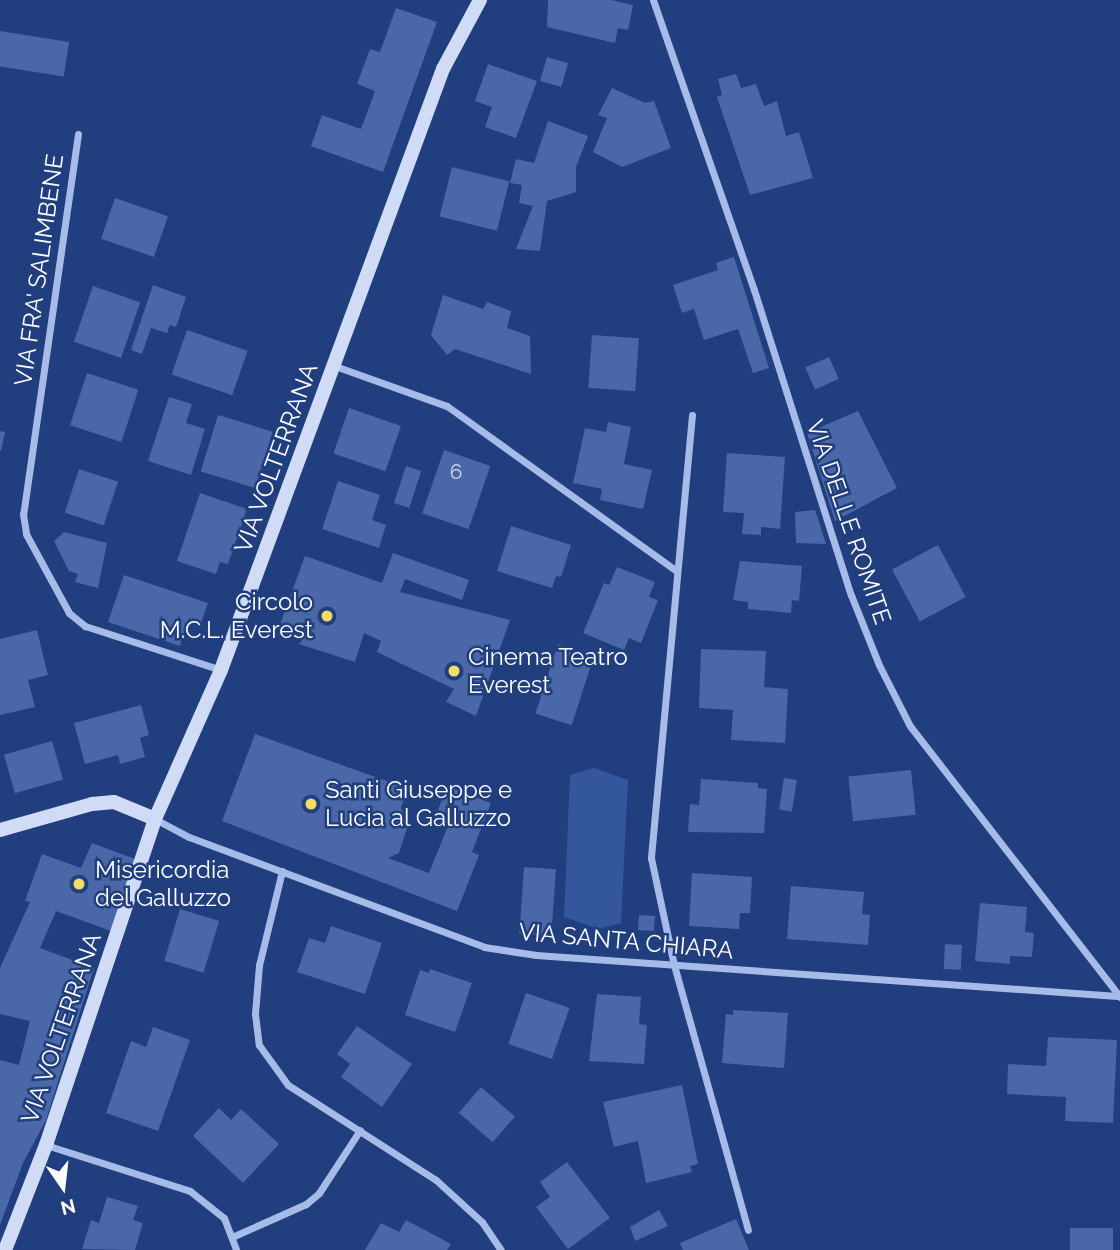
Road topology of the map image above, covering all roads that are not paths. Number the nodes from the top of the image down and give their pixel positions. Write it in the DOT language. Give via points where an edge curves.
graph roads {
  1 [pos="480,0"];
  2 [pos="653,0"];
  3 [pos="78,135"];
  4 [pos="335,366"];
  5 [pos="692,415"];
  6 [pos="677,571"];
  7 [pos="222,670"];
  8 [pos="155,819"];
  9 [pos="0,830"];
  10 [pos="282,871"];
  11 [pos="674,965"];
  12 [pos="1119,997"];
  13 [pos="359,1130"];
  14 [pos="46,1145"];
  15 [pos="748,1230"];
  16 [pos="232,1237"];
  17 [pos="5,1250"];
  18 [pos="236,1250"];
  19 [pos="502,1250"];
  1 -- 4 [label="main road, VIA VOLTERRANA" via="443,69"];
  2 -- 12 [label="street, VIA DELLE ROMITE" via="754,290 851,595 879,666 910,726"];
  3 -- 7 [label="street, VIA FRA' SALIMBENE" via="23,514 26,534 69,613 85,626"];
  4 -- 6 [label="street" via="447,406"];
  4 -- 7 [label="main road, VIA VOLTERRANA"];
  5 -- 6 [label="street"];
  6 -- 11 [label="street" via="651,858"];
  7 -- 8 [label="main road, VIA VOLTERRANA"];
  8 -- 9 [label="main road" via="114,802"];
  8 -- 10 [label="street, VIA SANTA CHIARA" via="189,838"];
  8 -- 14 [label="main road, VIA VOLTERRANA"];
  10 -- 11 [label="street, VIA SANTA CHIARA" via="484,947"];
  10 -- 13 [label="street" via="258,965 255,1014 259,1045 288,1085"];
  11 -- 12 [label="street, VIA SANTA CHIARA"];
  11 -- 15 [label="street"];
  13 -- 16 [label="street" via="319,1193 306,1204"];
  13 -- 19 [label="street" via="436,1180 482,1222"];
  14 -- 16 [label="street" via="190,1191 224,1219"];
  14 -- 17 [label="main road, VIA VOLTERRANA"];
  16 -- 18 [label="street"];
}
